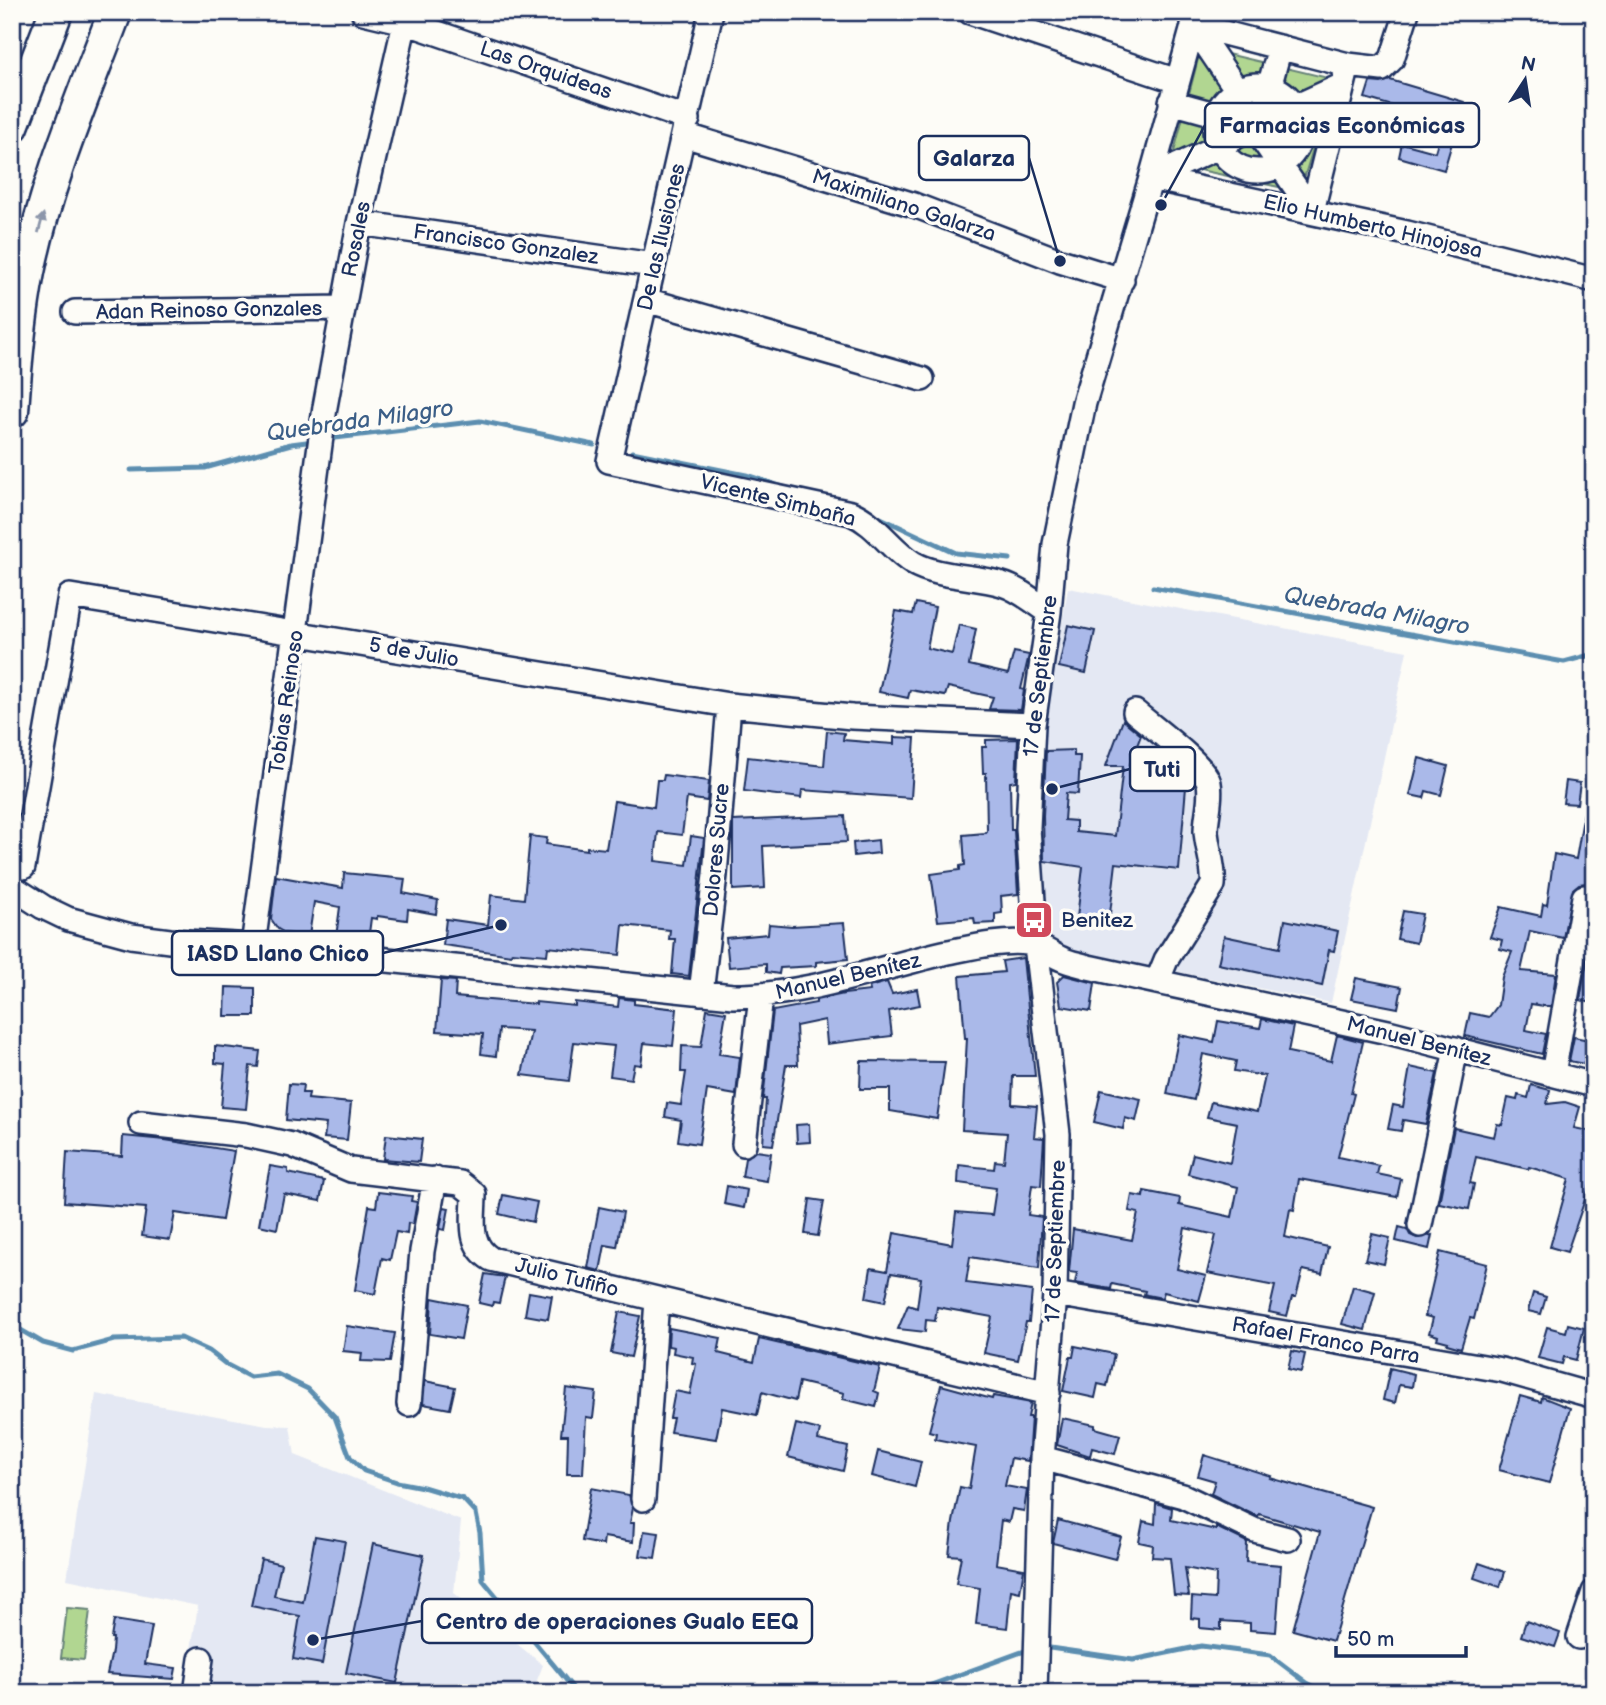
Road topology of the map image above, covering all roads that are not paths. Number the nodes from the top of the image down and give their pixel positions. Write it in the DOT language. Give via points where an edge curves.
graph roads {
  1 [pos="56,12"];
  2 [pos="115,12"];
  3 [pos="363,12"];
  4 [pos="711,12"];
  5 [pos="970,12"];
  6 [pos="1407,12"];
  7 [pos="1195,19"];
  8 [pos="405,22"];
  9 [pos="1280,47"];
  10 [pos="1346,75"];
  11 [pos="1270,87"];
  12 [pos="1237,90"];
  13 [pos="1174,92"];
  14 [pos="1296,107"];
  15 [pos="1216,114"];
  16 [pos="1257,125"];
  17 [pos="12,126"];
  18 [pos="686,127"];
  19 [pos="1300,139"];
  20 [pos="1219,147"];
  21 [pos="1327,148"];
  22 [pos="1279,166"];
  23 [pos="1250,170"];
  24 [pos="1151,178"];
  25 [pos="1244,197"];
  26 [pos="1311,211"];
  27 [pos="359,223"];
  28 [pos="653,265"];
  29 [pos="1122,280"];
  30 [pos="1594,280"];
  31 [pos="646,300"];
  32 [pos="343,308"];
  33 [pos="75,312"];
  34 [pos="922,379"];
  35 [pos="12,411"];
  36 [pos="318,458"];
  37 [pos="609,461"];
  38 [pos="1048,611"];
  39 [pos="296,633"];
  40 [pos="729,705"];
  41 [pos="1135,712"];
  42 [pos="1033,725"];
  43 [pos="18,877"];
  44 [pos="1584,897"];
  45 [pos="1036,945"];
  46 [pos="253,946"];
  47 [pos="1157,982"];
  48 [pos="701,993"];
  49 [pos="761,996"];
  50 [pos="1456,1049"];
  51 [pos="1553,1074"];
  52 [pos="1594,1085"];
  53 [pos="141,1123"];
  54 [pos="744,1144"];
  55 [pos="435,1179"];
  56 [pos="1420,1225"];
  57 [pos="1055,1294"];
  58 [pos="657,1300"];
  59 [pos="1048,1393"];
  60 [pos="1594,1396"];
  61 [pos="410,1404"];
  62 [pos="1042,1458"];
  63 [pos="643,1499"];
  64 [pos="1288,1539"];
  65 [pos="1594,1592"];
  66 [pos="1579,1637"];
  67 [pos="201,1659"];
  68 [pos="1035,1684"];
  69 [pos="196,1693"];
  1 -- 17 [label="highway"];
  35 -- 2 [label="highway, one-way" via="28,272 52,178"];
  3 -- 8 [label="street, Las Orquideas"];
  4 -- 18 [label="street, De las Ilusiones"];
  5 -- 13 [label="street"];
  6 -- 10 [label="street" via="1392,60 1382,69"];
  7 -- 9 [label="street"];
  7 -- 12 [label="street"];
  7 -- 13 [label="street, 17 de Septiembre"];
  8 -- 18 [label="street, Las Orquideas"];
  8 -- 27 [label="street, Rosales"];
  9 -- 10 [label="street"];
  9 -- 11 [label="street"];
  10 -- 14 [label="street"];
  10 -- 21 [label="street"];
  11 -- 12 [label="street"];
  11 -- 14 [label="street"];
  11 -- 16 [label="street"];
  12 -- 15 [label="street"];
  12 -- 16 [label="street"];
  13 -- 15 [label="street"];
  13 -- 24 [label="street, 17 de Septiembre"];
  14 -- 16 [label="street"];
  14 -- 19 [label="street"];
  15 -- 16 [label="street"];
  15 -- 20 [label="street" via="1214,131"];
  16 -- 19 [label="street"];
  16 -- 20 [label="street"];
  16 -- 22 [label="street"];
  16 -- 23 [label="street"];
  18 -- 28 [label="street, De las Ilusiones"];
  18 -- 29 [label="street, Maximiliano Galarza"];
  19 -- 21 [label="street"];
  19 -- 22 [label="street" via="1292,155"];
  20 -- 23 [label="street" via="1231,162"];
  20 -- 24 [label="street"];
  21 -- 26 [label="street"];
  22 -- 23 [label="street"];
  22 -- 26 [label="street"];
  23 -- 25 [label="street"];
  24 -- 25 [label="street, Elio Humberto Hinojosa"];
  24 -- 29 [label="street, 17 de Septiembre"];
  25 -- 26 [label="street, Elio Humberto Hinojosa"];
  26 -- 30 [label="street, Elio Humberto Hinojosa"];
  27 -- 28 [label="street, Francisco Gonzalez"];
  27 -- 32 [label="street, Rosales"];
  28 -- 31 [label="street, De las Ilusiones"];
  29 -- 38 [label="street, 17 de Septiembre" via="1073,450"];
  31 -- 34 [label="street"];
  31 -- 37 [label="street, De las Ilusiones"];
  32 -- 33 [label="street, Adan Reinoso Gonzales"];
  32 -- 36 [label="street, Rosales"];
  36 -- 39 [label="street, Tobias Reinoso"];
  37 -- 38 [label="street, Vicente Simbaña" via="851,513 913,563 1002,584"];
  38 -- 42 [label="street, 17 de Septiembre"];
  39 -- 40 [label="street, 5 de Julio"];
  39 -- 43 [label="street, 5 de Julio" via="70,596"];
  39 -- 46 [label="street, Tobias Reinoso"];
  40 -- 42 [label="street, 5 de Julio" via="852,718"];
  40 -- 48 [label="street, Dolores Sucre"];
  41 -- 47 [label="street" via="1201,768 1209,781 1206,830 1213,885"];
  42 -- 45 [label="street, 17 de Septiembre" via="1028,828"];
  43 -- 46 [label="street, Manuel Benítez" via="43,907 95,928 170,941"];
  44 -- 51 [label="street"];
  45 -- 47 [label="street, Manuel Benítez" via="1070,962"];
  45 -- 49 [label="street, Manuel Benítez" via="958,950"];
  45 -- 57 [label="street, 17 de Septiembre" via="1058,1135"];
  46 -- 48 [label="street, Manuel Benítez"];
  47 -- 50 [label="street, Manuel Benítez"];
  48 -- 49 [label="street, Manuel Benítez"];
  49 -- 54 [label="street"];
  50 -- 51 [label="street, Manuel Benítez"];
  50 -- 56 [label="street"];
  51 -- 52 [label="street, Manuel Benítez"];
  53 -- 55 [label="street, Julio Tufiño" via="246,1135 292,1145 351,1170"];
  55 -- 58 [label="street, Julio Tufiño" via="460,1183 474,1194 474,1240 479,1251 491,1259"];
  55 -- 61 [label="street" via="422,1251"];
  57 -- 59 [label="street, 17 de Septiembre"];
  57 -- 60 [label="street, Rafael Franco Parra" via="1502,1370"];
  58 -- 59 [label="street, Julio Tufiño"];
  58 -- 63 [label="street"];
  59 -- 62 [label="street, 17 de Septiembre"];
  62 -- 64 [label="street" via="1183,1496 1254,1530"];
  62 -- 68 [label="street, 17 de Septiembre"];
  65 -- 66 [label="street"];
  67 -- 69 [label="street"];
}
